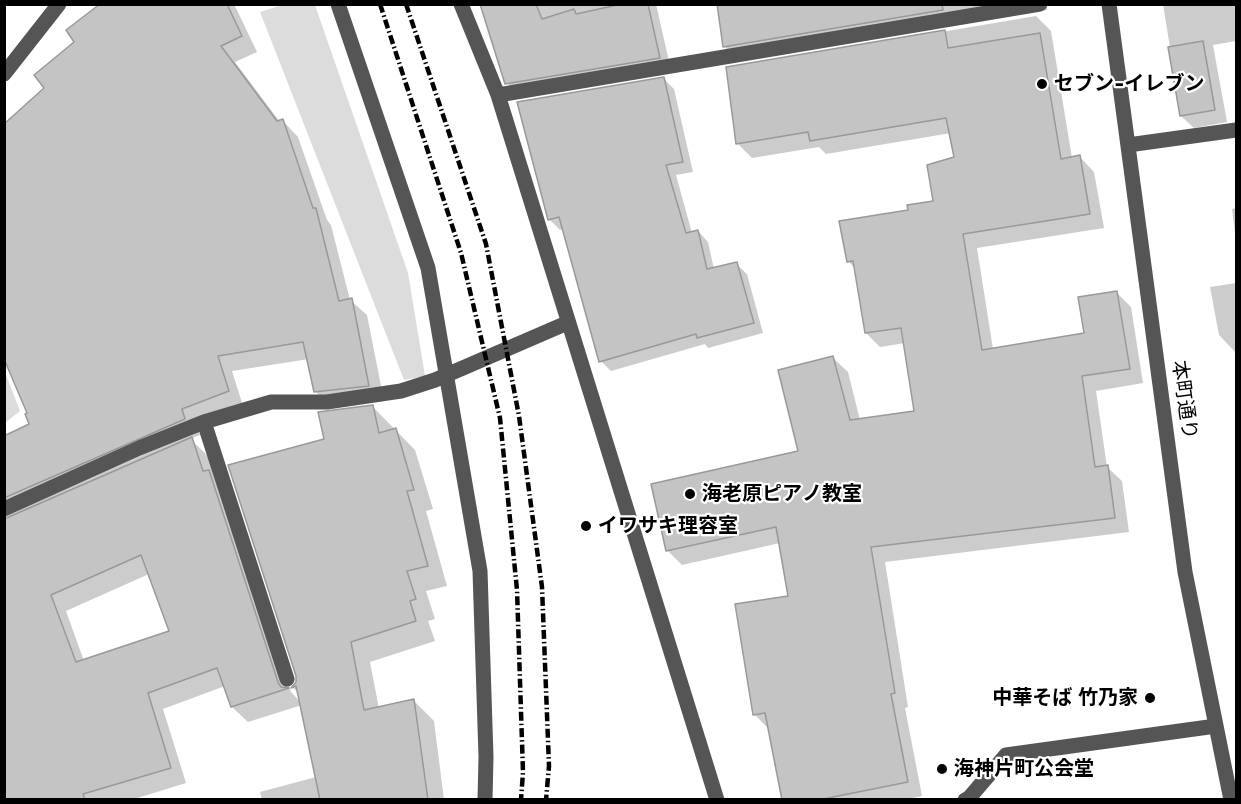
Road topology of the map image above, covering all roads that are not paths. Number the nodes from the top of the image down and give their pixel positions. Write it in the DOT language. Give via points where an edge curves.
graph roads {
  1 [pos="59,4"];
  2 [pos="338,4"];
  3 [pos="461,4"];
  4 [pos="1040,4"];
  5 [pos="1109,4"];
  6 [pos="4,74"];
  7 [pos="498,95"];
  8 [pos="1236,130"];
  9 [pos="1128,144"];
  10 [pos="567,323"];
  11 [pos="446,375"];
  12 [pos="204,422"];
  13 [pos="4,509"];
  14 [pos="287,679"];
  15 [pos="1216,726"];
  16 [pos="485,800"];
  17 [pos="717,800"];
  18 [pos="965,800"];
  19 [pos="1232,800"];
  1 -- 6 [label="street"];
  2 -- 11 [label="street" via="428,268"];
  3 -- 7 [label="street"];
  4 -- 7 [label="street"];
  5 -- 9 [label="street, 本町通り"];
  7 -- 10 [label="street"];
  8 -- 9 [label="street"];
  9 -- 15 [label="street, 本町通り" via="1185,572"];
  10 -- 11 [label="street"];
  10 -- 17 [label="street"];
  11 -- 12 [label="street" via="401,391 327,402 271,402"];
  11 -- 16 [label="street" via="480,571"];
  12 -- 13 [label="street"];
  12 -- 14 [label="street"];
  15 -- 18 [label="street" via="1006,755"];
  15 -- 19 [label="street, 本町通り"];
}
